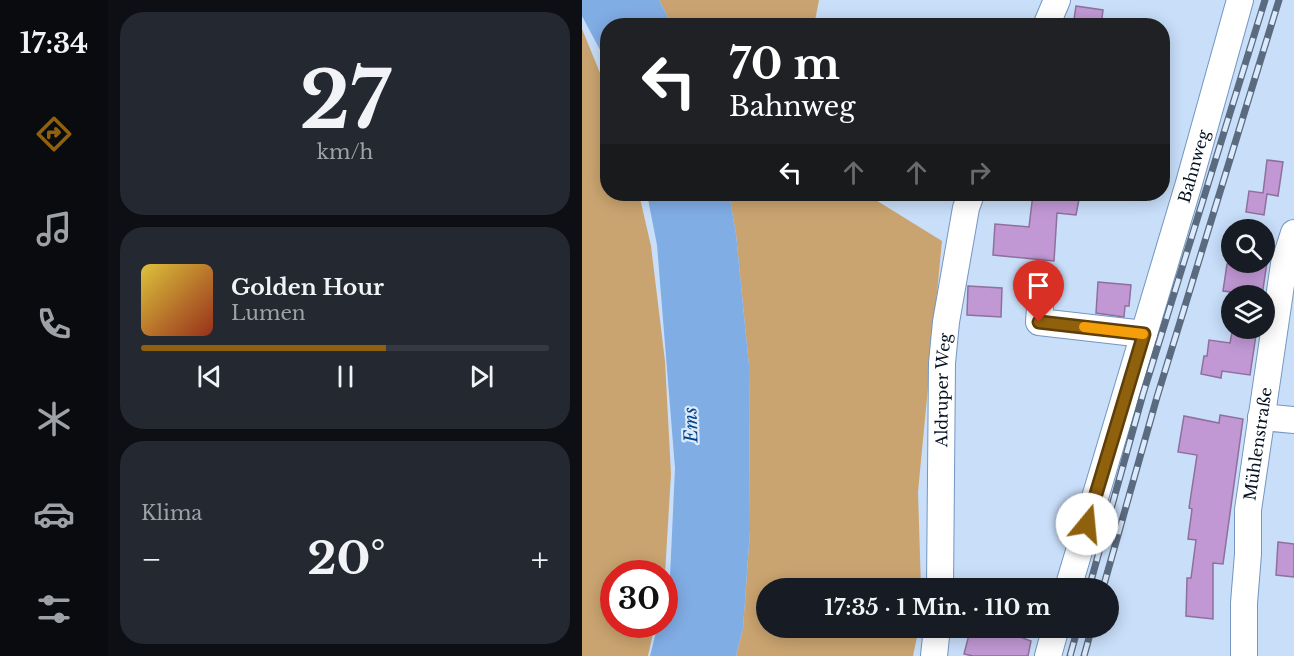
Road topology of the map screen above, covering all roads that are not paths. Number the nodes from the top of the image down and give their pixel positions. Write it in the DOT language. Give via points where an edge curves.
graph roads {
  1 [pos="1057,0"];
  2 [pos="1240,0"];
  3 [pos="1049,18"];
  4 [pos="968,201"];
  5 [pos="1294,233"];
  6 [pos="1040,308"];
  7 [pos="1144,334"];
  8 [pos="1261,417"];
  9 [pos="1294,420"];
  10 [pos="940,578"];
  11 [pos="1071,578"];
  12 [pos="936,638"];
  13 [pos="1053,638"];
  14 [pos="934,656"];
  15 [pos="1048,656"];
  16 [pos="1244,656"];
  1 -- 3 [label="street"];
  2 -- 7 [label="street, Bahnweg"];
  4 -- 10 [label="street, Aldruper Weg" via="942,363"];
  5 -- 8 [label="street, Mühlenstraße" via="1284,264"];
  6 -- 7 [label="street" via="1039,322"];
  7 -- 11 [label="street, Bahnweg"];
  8 -- 9 [label="street"];
  8 -- 16 [label="street, Mühlenstraße" via="1248,510"];
  12 -- 14 [label="street"];
  13 -- 15 [label="street"];
}
